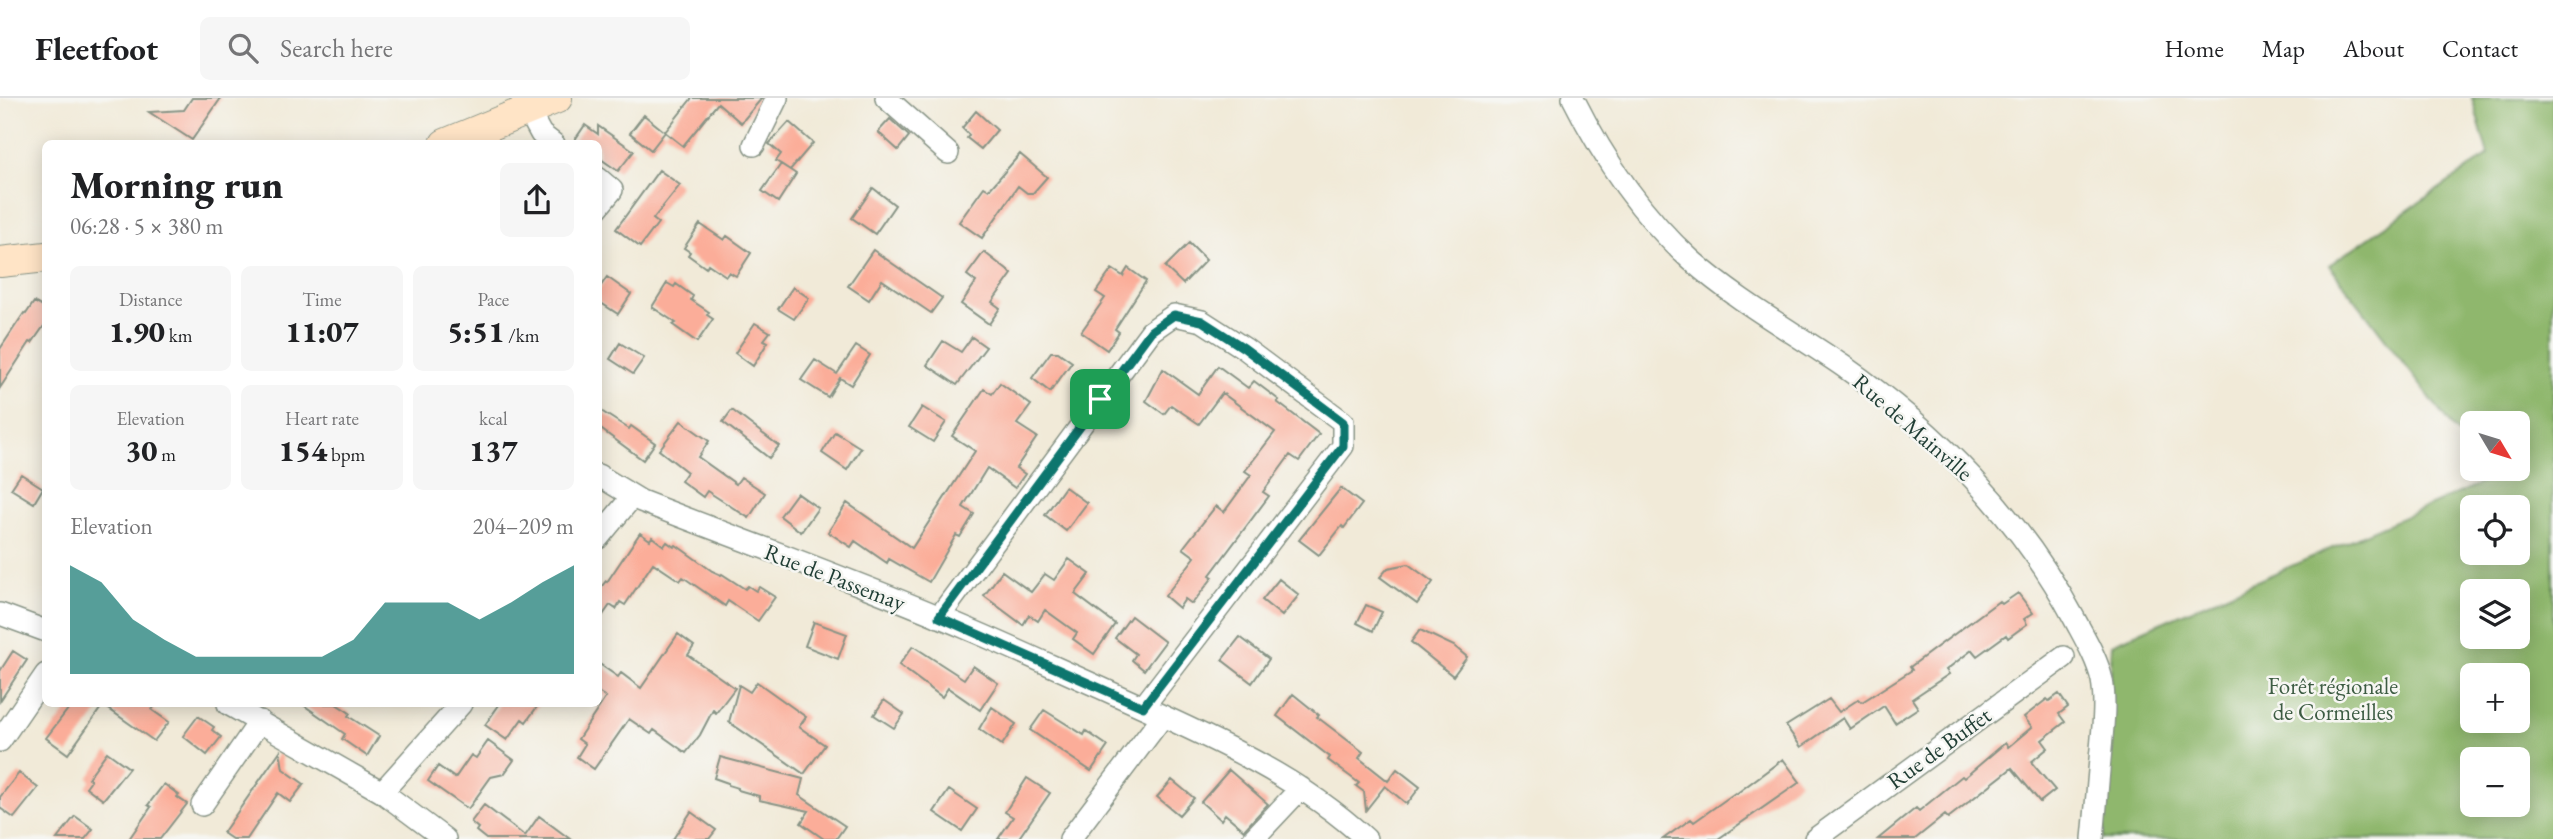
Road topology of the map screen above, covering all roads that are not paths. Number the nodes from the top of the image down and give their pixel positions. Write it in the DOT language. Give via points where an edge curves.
graph roads {
  1 [pos="557,98"];
  2 [pos="777,98"];
  3 [pos="886,98"];
  4 [pos="1573,98"];
  5 [pos="528,110"];
  6 [pos="461,140"];
  7 [pos="549,140"];
  8 [pos="754,145"];
  9 [pos="948,153"];
  10 [pos="602,181"];
  11 [pos="602,202"];
  12 [pos="42,257"];
  13 [pos="0,262"];
  14 [pos="602,478"];
  15 [pos="632,497"];
  16 [pos="602,533"];
  17 [pos="0,614"];
  18 [pos="939,617"];
  19 [pos="42,630"];
  20 [pos="2064,657"];
  21 [pos="42,680"];
  22 [pos="234,707"];
  23 [pos="458,707"];
  24 [pos="1143,707"];
  25 [pos="1163,716"];
  26 [pos="260,721"];
  27 [pos="0,741"];
  28 [pos="1301,788"];
  29 [pos="382,792"];
  30 [pos="202,805"];
  31 [pos="445,839"];
  32 [pos="1070,839"];
  33 [pos="1253,839"];
  34 [pos="1366,839"];
  35 [pos="1815,839"];
  36 [pos="2093,839"];
  1 -- 5 [label="main road"];
  2 -- 8 [label="street"];
  3 -- 9 [label="street"];
  4 -- 36 [label="street, Rue de Mainville" via="1637,203 1674,243 1762,314 1842,365 1913,420 1986,493 2054,581 2102,681 2104,718"];
  5 -- 6 [label="main road"];
  5 -- 7 [label="street"];
  10 -- 11 [label="street" via="612,190"];
  12 -- 13 [label="main road"];
  14 -- 15 [label="street, Rue de Passemay"];
  15 -- 16 [label="street"];
  15 -- 18 [label="street, Rue de Passemay"];
  17 -- 19 [label="street"];
  18 -- 24 [label="street, Rue de Passemay"];
  18 -- 24 [label="street" via="1151,331 1174,315 1202,321 1343,422 1343,446"];
  20 -- 35 [label="street, Rue de Buffet"];
  21 -- 27 [label="street"];
  22 -- 26 [label="street"];
  23 -- 29 [label="street"];
  24 -- 25 [label="street, Rue de Passemay"];
  25 -- 28 [label="street, Rue de Passemay"];
  25 -- 32 [label="street"];
  26 -- 29 [label="street"];
  26 -- 30 [label="street"];
  28 -- 33 [label="street"];
  28 -- 34 [label="street, Rue de Passemay"];
  29 -- 31 [label="street"];
}
